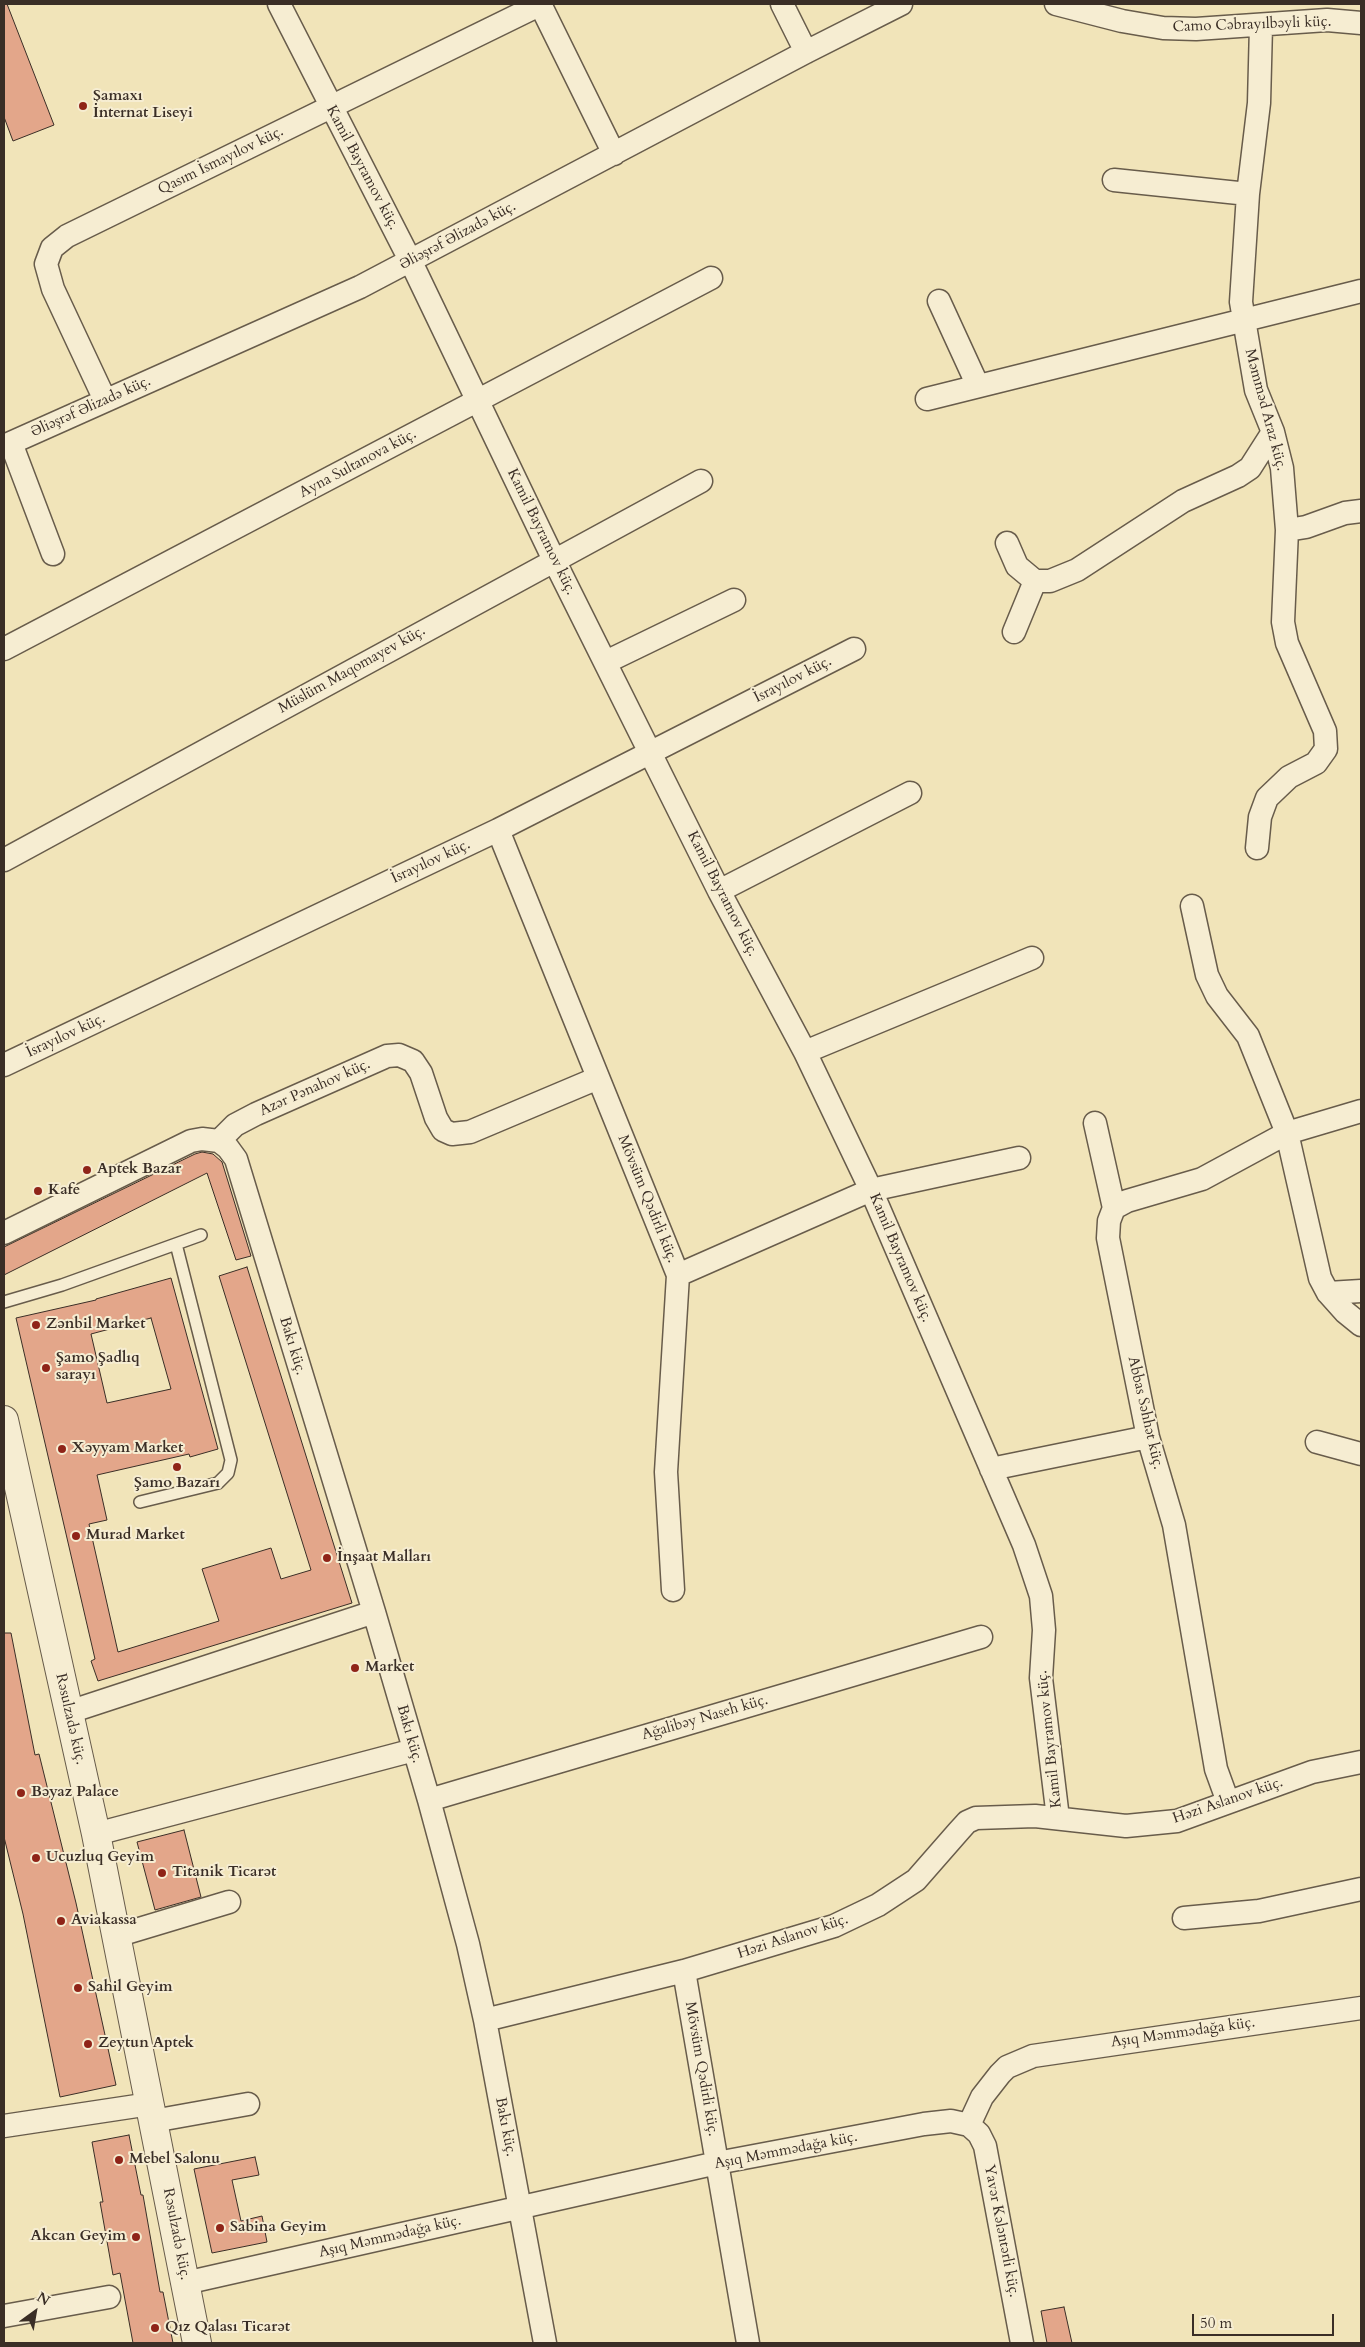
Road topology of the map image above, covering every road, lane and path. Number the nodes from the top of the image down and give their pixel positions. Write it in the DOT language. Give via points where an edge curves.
graph roads {
  1 [pos="279,4"];
  2 [pos="540,4"];
  3 [pos="782,4"];
  4 [pos="901,4"];
  5 [pos="1056,4"];
  6 [pos="1361,23"];
  7 [pos="1261,26"];
  8 [pos="806,52"];
  9 [pos="330,108"];
  10 [pos="614,154"];
  11 [pos="1114,180"];
  12 [pos="1248,194"];
  13 [pos="411,262"];
  14 [pos="711,278"];
  15 [pos="1361,291"];
  16 [pos="939,301"];
  17 [pos="1243,322"];
  18 [pos="978,386"];
  19 [pos="927,399"];
  20 [pos="105,400"];
  21 [pos="479,401"];
  22 [pos="1273,432"];
  23 [pos="7,444"];
  24 [pos="701,481"];
  25 [pos="1361,511"];
  26 [pos="1287,530"];
  27 [pos="1007,543"];
  28 [pos="53,554"];
  29 [pos="554,560"];
  30 [pos="1034,581"];
  31 [pos="734,600"];
  32 [pos="1014,632"];
  33 [pos="4,649"];
  34 [pos="854,649"];
  35 [pos="606,662"];
  36 [pos="650,751"];
  37 [pos="910,794"];
  38 [pos="498,830"];
  39 [pos="1257,848"];
  40 [pos="4,860"];
  41 [pos="719,891"];
  42 [pos="1192,906"];
  43 [pos="1032,958"];
  44 [pos="804,1052"];
  45 [pos="4,1065"];
  46 [pos="598,1078"];
  47 [pos="1361,1111"];
  48 [pos="1095,1123"];
  49 [pos="1287,1133"];
  50 [pos="219,1141"];
  51 [pos="1019,1158"];
  52 [pos="870,1190"];
  53 [pos="1114,1208"];
  54 [pos="4,1233"];
  55 [pos="201,1235"];
  56 [pos="176,1244"];
  57 [pos="678,1276"];
  58 [pos="1361,1291"];
  59 [pos="1328,1292"];
  60 [pos="4,1302"];
  61 [pos="1361,1325"];
  62 [pos="4,1420"];
  63 [pos="1148,1436"];
  64 [pos="1317,1442"];
  65 [pos="1361,1454"];
  66 [pos="991,1469"];
  67 [pos="140,1502"];
  68 [pos="673,1590"];
  69 [pos="374,1612"];
  70 [pos="982,1637"];
  71 [pos="69,1712"];
  72 [pos="414,1750"];
  73 [pos="1361,1762"];
  74 [pos="429,1800"];
  75 [pos="1228,1802"];
  76 [pos="1058,1818"];
  77 [pos="96,1834"];
  78 [pos="1361,1889"];
  79 [pos="229,1902"];
  80 [pos="1184,1918"];
  81 [pos="116,1936"];
  82 [pos="684,1971"];
  83 [pos="1361,2008"];
  84 [pos="485,2020"];
  85 [pos="248,2104"];
  86 [pos="152,2112"];
  87 [pos="968,2125"];
  88 [pos="4,2126"];
  89 [pos="717,2164"];
  90 [pos="520,2207"];
  91 [pos="185,2283"];
  92 [pos="109,2297"];
  93 [pos="4,2316"];
  94 [pos="197,2343"];
  95 [pos="545,2343"];
  96 [pos="748,2343"];
  97 [pos="1022,2343"];
  1 -- 9 [label="street, Kamil Bayramov küç."];
  2 -- 9 [label="street, Qasım İsmayılov küç."];
  2 -- 10 [label="street"];
  3 -- 8 [label="street"];
  4 -- 8 [label="street, Əliəşrəf Əlizadə küç."];
  5 -- 7 [label="street, Camo Cəbrayılbəyli küç." via="1163,28"];
  6 -- 7 [label="street, Camo Cəbrayılbəyli küç." via="1327,20"];
  7 -- 12 [label="street, Məmməd Araz küç." via="1259,103"];
  8 -- 10 [label="street, Əliəşrəf Əlizadə küç."];
  9 -- 13 [label="street, Kamil Bayramov küç."];
  9 -- 20 [label="street, Qasım İsmayılov küç." via="67,236 52,248 46,264 53,289"];
  10 -- 13 [label="street, Əliəşrəf Əlizadə küç."];
  11 -- 12 [label="street"];
  12 -- 17 [label="street, Məmməd Araz küç." via="1241,285"];
  13 -- 20 [label="street, Əliəşrəf Əlizadə küç." via="294,318"];
  13 -- 21 [label="street, Kamil Bayramov küç."];
  14 -- 21 [label="street, Ayna Sultanova küç."];
  15 -- 17 [label="street"];
  16 -- 18 [label="street"];
  17 -- 18 [label="street"];
  17 -- 22 [label="street, Məmməd Araz küç." via="1256,390"];
  18 -- 19 [label="street"];
  20 -- 23 [label="street, Əliəşrəf Əlizadə küç."];
  21 -- 29 [label="street, Kamil Bayramov küç."];
  21 -- 33 [label="street, Ayna Sultanova küç."];
  22 -- 26 [label="street, Məmməd Araz küç." via="1282,468"];
  22 -- 30 [label="street" via="1250,468 1238,476 1183,501 1077,570 1050,581"];
  23 -- 28 [label="street"];
  24 -- 29 [label="street, Müslüm Maqomayev küç."];
  25 -- 26 [label="street"];
  26 -- 39 [label="street, Məmməd Araz küç." via="1282,622 1287,643 1325,731 1326,749 1316,763 1289,777 1267,798 1260,817"];
  27 -- 30 [label="street" via="1017,566"];
  29 -- 35 [label="street, Kamil Bayramov küç."];
  29 -- 40 [label="street, Müslüm Maqomayev küç."];
  30 -- 32 [label="street"];
  31 -- 35 [label="street"];
  34 -- 36 [label="street, İsrayılov küç."];
  35 -- 36 [label="street, Kamil Bayramov küç."];
  36 -- 38 [label="street, İsrayılov küç."];
  36 -- 41 [label="street, Kamil Bayramov küç."];
  37 -- 41 [label="street"];
  38 -- 45 [label="street, İsrayılov küç."];
  38 -- 46 [label="street, Mövsüm Qədirli küç."];
  41 -- 44 [label="street, Kamil Bayramov küç."];
  42 -- 49 [label="street" via="1207,975 1217,996 1248,1036"];
  43 -- 44 [label="street"];
  44 -- 52 [label="street, Kamil Bayramov küç."];
  46 -- 50 [label="street, Azər Pənahov küç." via="470,1132 452,1134 443,1130 436,1118 421,1072 413,1061 400,1055 388,1056 256,1114 235,1125"];
  46 -- 57 [label="street, Mövsüm Qədirli küç."];
  47 -- 49 [label="street"];
  48 -- 53 [label="street"];
  49 -- 53 [label="street" via="1202,1179 1127,1201"];
  49 -- 59 [label="street" via="1320,1278"];
  50 -- 54 [label="street" via="202,1139 191,1142"];
  50 -- 69 [label="street, Bakı küç." via="236,1159"];
  51 -- 52 [label="street"];
  52 -- 57 [label="street"];
  52 -- 66 [label="street, Kamil Bayramov küç."];
  53 -- 63 [label="street, Abbas Səhhət küç." via="1108,1238"];
  55 -- 56 [label="lane"];
  56 -- 60 [label="lane"];
  56 -- 67 [label="lane" via="231,1460 228,1473 218,1483"];
  57 -- 68 [label="street, Mövsüm Qədirli küç." via="666,1472"];
  58 -- 59 [label="street"];
  59 -- 61 [label="street"];
  62 -- 71 [label="street, Rəsulzadə küç."];
  63 -- 66 [label="street"];
  63 -- 75 [label="street, Abbas Səhhət küç." via="1174,1525 1216,1769"];
  64 -- 65 [label="street"];
  66 -- 76 [label="street, Kamil Bayramov küç." via="1024,1545 1041,1596 1044,1630 1041,1678"];
  69 -- 71 [label="street"];
  69 -- 72 [label="street, Bakı küç."];
  70 -- 74 [label="street, Ağalibəy Naseh küç."];
  71 -- 77 [label="street, Rəsulzadə küç."];
  72 -- 74 [label="street, Bakı küç."];
  72 -- 77 [label="street"];
  73 -- 75 [label="street, Həzi Aslanov küç." via="1312,1772"];
  74 -- 84 [label="street, Bakı küç."];
  75 -- 76 [label="street, Həzi Aslanov küç." via="1178,1822 1126,1826"];
  76 -- 82 [label="street, Həzi Aslanov küç." via="976,1818 967,1822 916,1880 878,1905 834,1926"];
  77 -- 81 [label="street, Rəsulzadə küç."];
  78 -- 80 [label="street" via="1302,1904"];
  79 -- 81 [label="street"];
  81 -- 86 [label="street, Rəsulzadə küç."];
  82 -- 84 [label="street, Həzi Aslanov küç."];
  82 -- 89 [label="street, Mövsüm Qədirli küç."];
  83 -- 87 [label="street, Aşıq Məmmədağa küç." via="1033,2056 1000,2074 982,2097"];
  84 -- 90 [label="street, Bakı küç."];
  85 -- 86 [label="street"];
  86 -- 88 [label="street"];
  86 -- 91 [label="street, Rəsulzadə küç."];
  87 -- 89 [label="street, Aşıq Məmmədağa küç." via="951,2122 924,2124"];
  87 -- 97 [label="street, Yavər Kələntərli küç." via="979,2134 985,2146"];
  89 -- 90 [label="street, Aşıq Məmmədağa küç."];
  89 -- 96 [label="street, Mövsüm Qədirli küç."];
  90 -- 91 [label="street, Aşıq Məmmədağa küç."];
  90 -- 95 [label="street, Bakı küç."];
  91 -- 94 [label="street, Rəsulzadə küç."];
  92 -- 93 [label="street"];
}
